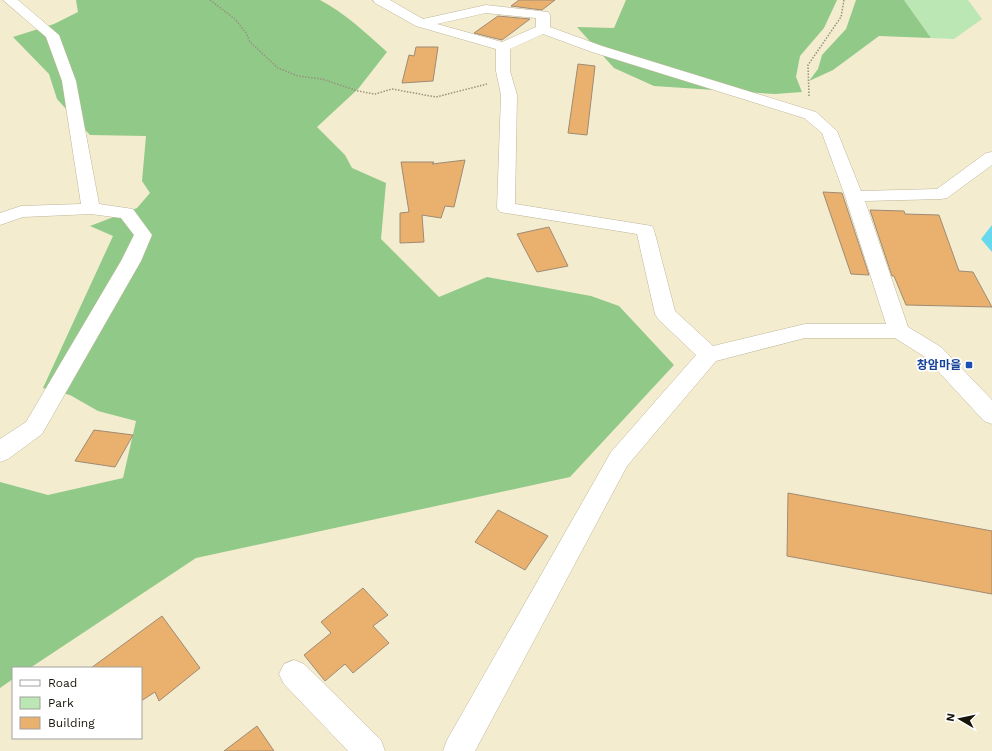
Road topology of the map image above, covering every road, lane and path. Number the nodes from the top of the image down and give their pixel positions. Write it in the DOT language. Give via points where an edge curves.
graph roads {
  1 [pos="10,0"];
  2 [pos="210,0"];
  3 [pos="380,0"];
  4 [pos="844,0"];
  5 [pos="421,23"];
  6 [pos="544,29"];
  7 [pos="503,47"];
  8 [pos="507,85"];
  9 [pos="810,115"];
  10 [pos="992,157"];
  11 [pos="854,196"];
  12 [pos="91,209"];
  13 [pos="0,219"];
  14 [pos="899,331"];
  15 [pos="709,355"];
  16 [pos="992,415"];
  17 [pos="0,452"];
  18 [pos="294,674"];
  19 [pos="370,751"];
  20 [pos="458,751"];
  1 -- 12 [label="street" via="52,35 69,81"];
  2 -- 8 [label="path" via="235,19 250,42 278,68 298,76 322,78 358,92 375,94 392,89 436,97 483,84"];
  3 -- 5 [label="street"];
  4 -- 9 [label="path" via="841,17 808,65"];
  5 -- 6 [label="street" via="486,9 542,15"];
  5 -- 7 [label="street"];
  6 -- 7 [label="street"];
  6 -- 9 [label="street" via="598,49"];
  7 -- 8 [label="street" via="503,71"];
  8 -- 15 [label="street" via="509,95 506,208 645,230 665,314"];
  9 -- 11 [label="street" via="829,131"];
  10 -- 11 [label="street" via="941,194"];
  11 -- 14 [label="street"];
  12 -- 13 [label="street" via="21,212"];
  12 -- 17 [label="street" via="127,213 143,234 131,261 34,428"];
  14 -- 15 [label="street" via="805,331"];
  14 -- 16 [label="street" via="934,352"];
  15 -- 20 [label="street" via="619,458"];
  18 -- 19 [label="street"];
}
